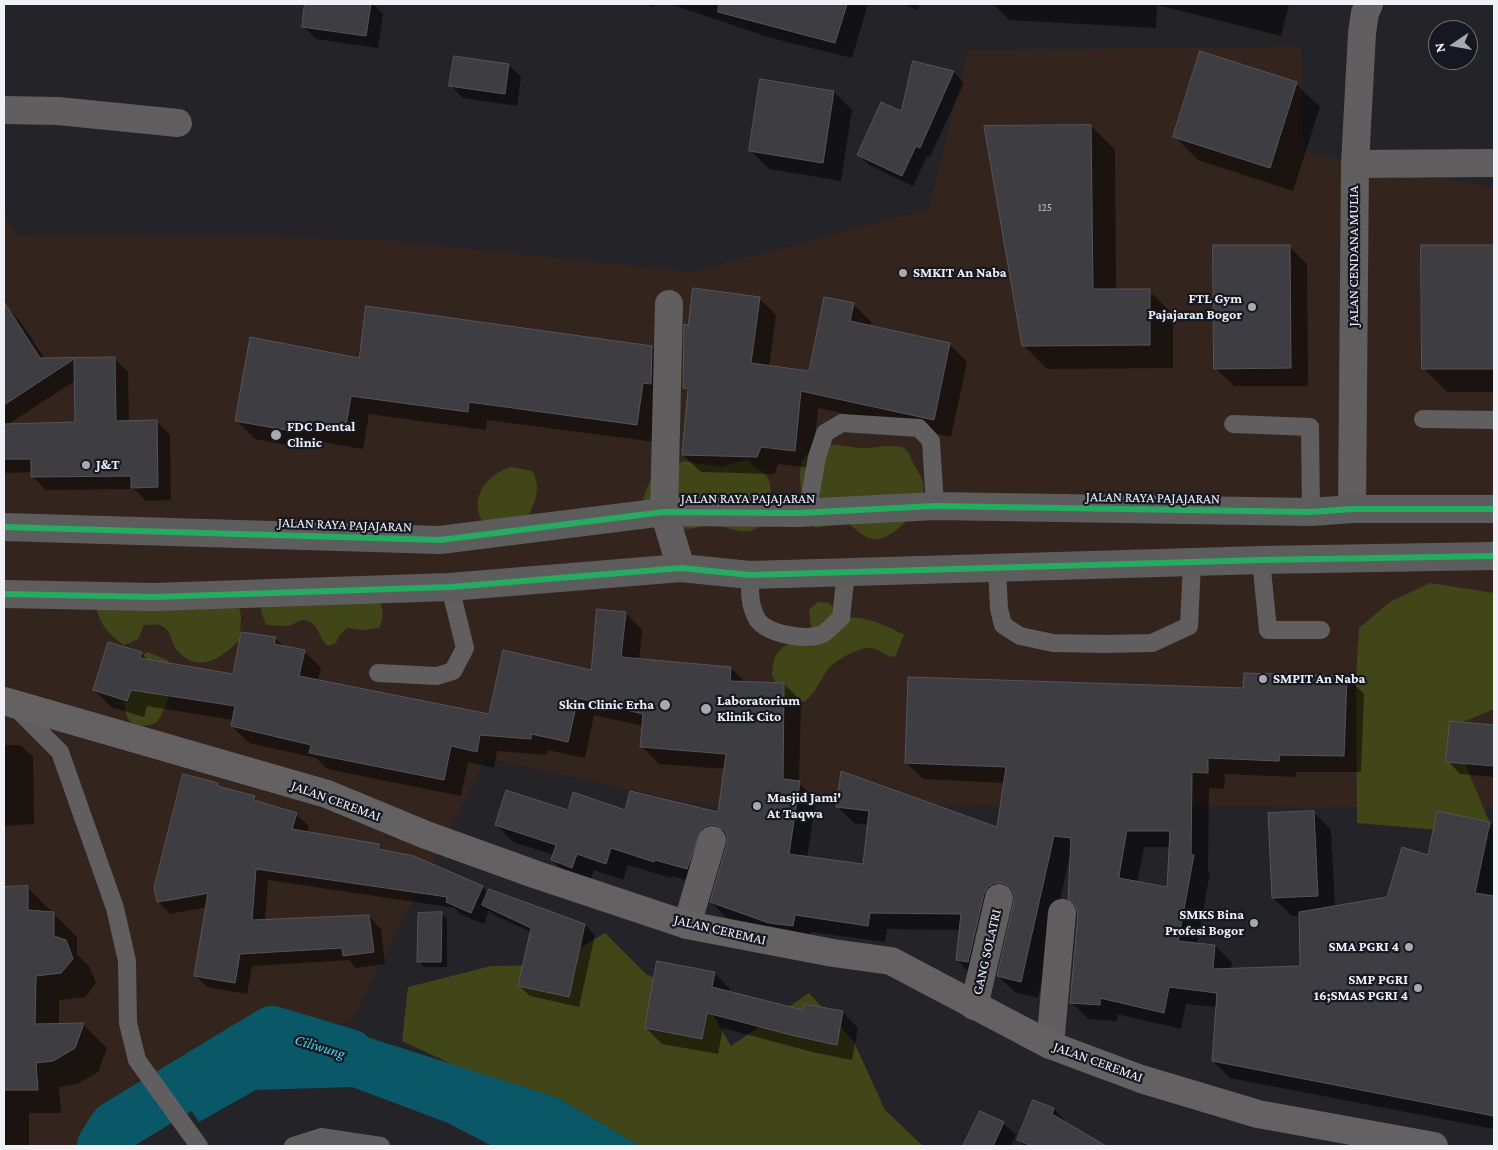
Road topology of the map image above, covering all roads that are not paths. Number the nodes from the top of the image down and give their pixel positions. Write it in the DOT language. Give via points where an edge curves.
graph roads {
  1 [pos="1369,4"];
  2 [pos="4,110"];
  3 [pos="178,123"];
  4 [pos="1494,163"];
  5 [pos="1355,164"];
  6 [pos="669,304"];
  7 [pos="1423,419"];
  8 [pos="1494,420"];
  9 [pos="1233,424"];
  10 [pos="935,506"];
  11 [pos="1494,508"];
  12 [pos="1352,509"];
  13 [pos="664,512"];
  14 [pos="1311,512"];
  15 [pos="799,513"];
  16 [pos="4,527"];
  17 [pos="1494,556"];
  18 [pos="1261,560"];
  19 [pos="1192,563"];
  20 [pos="681,568"];
  21 [pos="997,568"];
  22 [pos="846,572"];
  23 [pos="750,575"];
  24 [pos="450,587"];
  25 [pos="4,594"];
  26 [pos="1321,630"];
  27 [pos="378,673"];
  28 [pos="7,702"];
  29 [pos="712,840"];
  30 [pos="1000,898"];
  31 [pos="1062,913"];
  32 [pos="687,925"];
  33 [pos="974,1006"];
  34 [pos="1050,1045"];
  35 [pos="198,1146"];
  36 [pos="293,1146"];
  37 [pos="381,1146"];
  38 [pos="1434,1146"];
  1 -- 5 [label="street, JALAN CENDANA MULIA" via="1362,33"];
  2 -- 3 [label="street" via="58,111"];
  4 -- 5 [label="street"];
  5 -- 12 [label="street, JALAN CENDANA MULIA"];
  6 -- 13 [label="street"];
  7 -- 8 [label="lane"];
  9 -- 14 [label="lane" via="1310,427"];
  10 -- 14 [label="highway, JALAN RAYA PAJAJARAN"];
  10 -- 15 [label="highway, JALAN RAYA PAJAJARAN"];
  10 -- 15 [label="lane" via="931,441 919,428 842,423 825,433 808,508"];
  11 -- 12 [label="highway, JALAN RAYA PAJAJARAN"];
  12 -- 14 [label="highway, JALAN RAYA PAJAJARAN"];
  13 -- 15 [label="highway, JALAN RAYA PAJAJARAN"];
  13 -- 16 [label="highway, JALAN RAYA PAJAJARAN" via="440,540"];
  13 -- 20 [label="street"];
  17 -- 18 [label="highway"];
  18 -- 19 [label="highway"];
  18 -- 26 [label="lane" via="1268,630"];
  19 -- 21 [label="highway"];
  19 -- 21 [label="lane" via="1189,626 1143,644 1053,643 1020,636 1003,625"];
  20 -- 23 [label="highway"];
  20 -- 24 [label="highway"];
  21 -- 22 [label="highway"];
  22 -- 23 [label="highway"];
  22 -- 23 [label="lane" via="841,618 821,635 793,636 767,629 756,618 750,601"];
  24 -- 25 [label="highway" via="154,596"];
  24 -- 27 [label="lane" via="465,648 452,671 437,676"];
  28 -- 32 [label="street, JALAN CEREMAI" via="327,794 426,835"];
  28 -- 35 [label="lane" via="60,752 115,908 127,961 128,1023 137,1060"];
  29 -- 32 [label="street"];
  30 -- 33 [label="street, GANG SOLATRI"];
  31 -- 34 [label="street"];
  32 -- 33 [label="street, JALAN CEREMAI" via="824,952 891,961"];
  33 -- 34 [label="street, JALAN CEREMAI"];
  34 -- 38 [label="street, JALAN CEREMAI" via="1142,1079 1258,1114"];
  36 -- 37 [label="lane" via="321,1137"];
}
